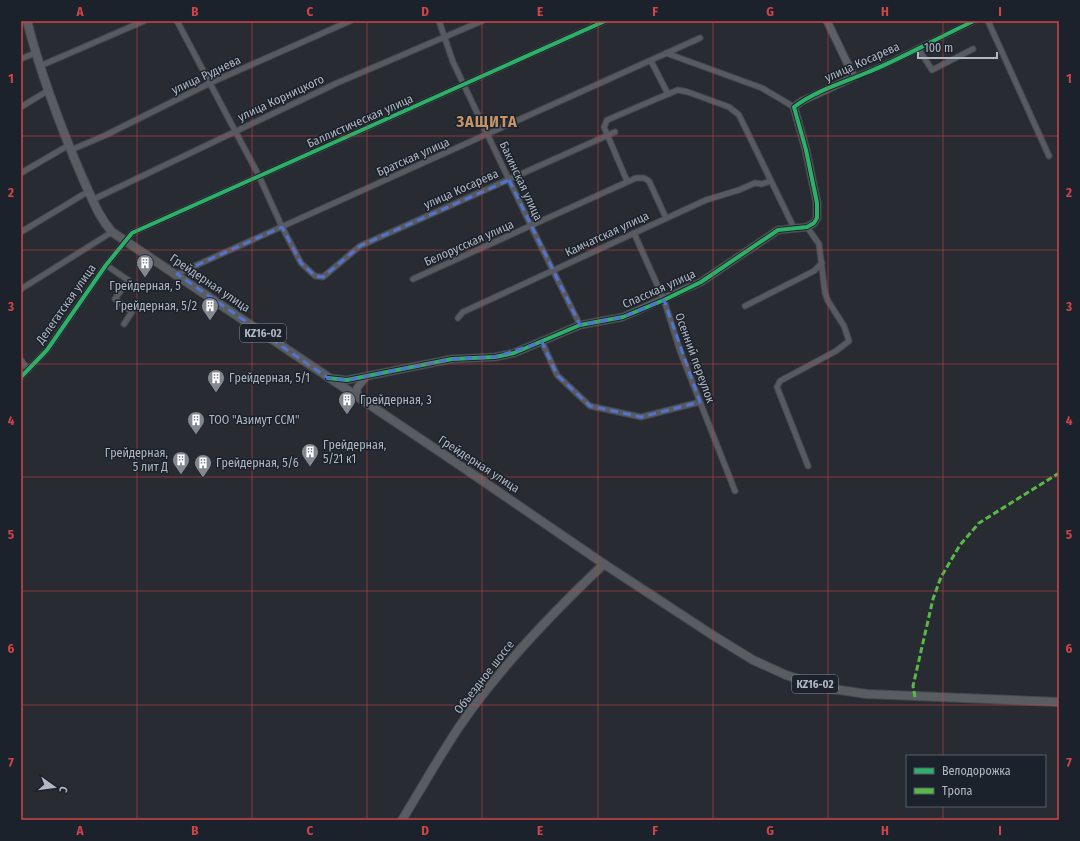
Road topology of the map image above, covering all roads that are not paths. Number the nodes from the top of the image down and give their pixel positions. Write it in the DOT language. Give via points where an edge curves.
graph roads {
  1 [pos="27,21"];
  2 [pos="144,21"];
  3 [pos="177,21"];
  4 [pos="350,21"];
  5 [pos="439,21"];
  6 [pos="482,21"];
  7 [pos="605,21"];
  8 [pos="827,21"];
  9 [pos="974,21"];
  10 [pos="988,21"];
  11 [pos="595,23"];
  12 [pos="445,37"];
  13 [pos="700,38"];
  14 [pos="918,48"];
  15 [pos="973,49"];
  16 [pos="35,53"];
  17 [pos="666,53"];
  18 [pos="21,59"];
  19 [pos="651,61"];
  20 [pos="40,66"];
  21 [pos="854,77"];
  22 [pos="210,83"];
  23 [pos="464,85"];
  24 [pos="49,90"];
  25 [pos="668,94"];
  26 [pos="794,107"];
  27 [pos="21,108"];
  28 [pos="235,131"];
  29 [pos="615,132"];
  30 [pos="488,134"];
  31 [pos="607,136"];
  32 [pos="70,148"];
  33 [pos="1049,156"];
  34 [pos="21,173"];
  35 [pos="259,176"];
  36 [pos="509,180"];
  37 [pos="627,181"];
  38 [pos="771,181"];
  39 [pos="89,191"];
  40 [pos="92,200"];
  41 [pos="666,218"];
  42 [pos="531,226"];
  43 [pos="282,227"];
  44 [pos="807,227"];
  45 [pos="794,228"];
  46 [pos="21,232"];
  47 [pos="112,232"];
  48 [pos="634,233"];
  49 [pos="125,241"];
  50 [pos="822,263"];
  51 [pos="106,265"];
  52 [pos="553,270"];
  53 [pos="177,274"];
  54 [pos="413,279"];
  55 [pos="21,289"];
  56 [pos="664,300"];
  57 [pos="745,306"];
  58 [pos="458,318"];
  59 [pos="124,324"];
  60 [pos="580,325"];
  61 [pos="542,342"];
  62 [pos="21,360"];
  63 [pos="28,370"];
  64 [pos="368,376"];
  65 [pos="21,377"];
  66 [pos="328,378"];
  67 [pos="357,397"];
  68 [pos="700,402"];
  69 [pos="808,466"];
  70 [pos="735,491"];
  71 [pos="604,564"];
  72 [pos="1059,702"];
  73 [pos="402,820"];
  1 -- 16 [label="main road, Грейдерная улица / KZ16-02"];
  2 -- 20 [label="street"];
  3 -- 22 [label="street"];
  4 -- 22 [label="street, улица Руднева"];
  5 -- 12 [label="street, Бакинская улица"];
  6 -- 12 [label="street, улица Корницкого"];
  7 -- 11 [label="street, Баллистическая улица"];
  8 -- 21 [label="street"];
  9 -- 14 [label="street, улица Косарева"];
  10 -- 33 [label="street"];
  11 -- 23 [label="street, Баллистическая улица"];
  12 -- 23 [label="street, Бакинская улица"];
  12 -- 28 [label="street, улица Корницкого" via="337,83"];
  13 -- 17 [label="street, Братская улица"];
  14 -- 15 [label="street" via="932,70"];
  14 -- 21 [label="street, улица Косарева"];
  16 -- 18 [label="street"];
  16 -- 20 [label="main road, Грейдерная улица / KZ16-02"];
  17 -- 19 [label="street, Братская улица"];
  17 -- 26 [label="street" via="762,88"];
  19 -- 25 [label="street"];
  19 -- 30 [label="street, Братская улица"];
  20 -- 24 [label="main road, Грейдерная улица / KZ16-02"];
  21 -- 26 [label="street, улица Косарева"];
  22 -- 28 [label="street"];
  22 -- 32 [label="street, улица Руднева" via="106,135"];
  23 -- 30 [label="street, Бакинская улица"];
  23 -- 35 [label="street, Баллистическая улица"];
  24 -- 27 [label="street"];
  24 -- 32 [label="main road, Грейдерная улица / KZ16-02"];
  25 -- 31 [label="street" via="607,120 604,127"];
  25 -- 38 [label="street" via="678,90 688,92 729,107 739,115"];
  26 -- 44 [label="street" via="817,203 817,218"];
  28 -- 35 [label="street"];
  28 -- 40 [label="street, улица Корницкого"];
  29 -- 31 [label="street, улица Косарева"];
  30 -- 36 [label="street, Бакинская улица"];
  30 -- 43 [label="street, Братская улица"];
  31 -- 36 [label="street, улица Косарева"];
  31 -- 37 [label="street"];
  32 -- 34 [label="street, улица Руднева"];
  32 -- 39 [label="main road, Грейдерная улица / KZ16-02"];
  35 -- 43 [label="street"];
  35 -- 49 [label="street, Баллистическая улица" via="132,232"];
  36 -- 42 [label="street, Бакинская улица"];
  36 -- 43 [label="street, улица Косарева" via="360,246 323,277 316,276 302,263"];
  37 -- 41 [label="street, Белорусская улица" via="644,178 649,181"];
  37 -- 42 [label="street, Белорусская улица"];
  38 -- 41 [label="street, Камчатская улица" via="754,183"];
  38 -- 45 [label="street"];
  39 -- 40 [label="main road, Грейдерная улица / KZ16-02"];
  39 -- 46 [label="street"];
  40 -- 47 [label="main road, Грейдерная улица / KZ16-02" via="102,220"];
  41 -- 48 [label="street, Камчатская улица"];
  42 -- 52 [label="street, Бакинская улица"];
  42 -- 54 [label="street, Белорусская улица"];
  43 -- 53 [label="street, Братская улица"];
  44 -- 45 [label="street, Спасская улица"];
  44 -- 50 [label="street" via="820,244"];
  45 -- 56 [label="street, Спасская улица" via="778,230 701,282"];
  47 -- 49 [label="main road, Грейдерная улица / KZ16-02"];
  47 -- 55 [label="street"];
  48 -- 52 [label="street, Камчатская улица"];
  48 -- 56 [label="street, Осенний переулок"];
  49 -- 51 [label="street, Делегатская улица"];
  49 -- 53 [label="main road, Грейдерная улица / KZ16-02"];
  50 -- 57 [label="street" via="814,271"];
  50 -- 69 [label="street" via="828,301 844,326 849,342 780,381 777,387"];
  51 -- 59 [label="street" via="128,280 115,299 132,312"];
  51 -- 63 [label="street, Делегатская улица" via="47,350"];
  52 -- 58 [label="street, Камчатская улица" via="463,312"];
  52 -- 60 [label="street, Бакинская улица"];
  53 -- 66 [label="main road, Грейдерная улица / KZ16-02"];
  56 -- 60 [label="street, Спасская улица" via="623,317"];
  56 -- 68 [label="street, Осенний переулок"];
  60 -- 61 [label="street, Спасская улица"];
  61 -- 64 [label="street, Спасская улица" via="495,357 452,359"];
  61 -- 68 [label="street" via="557,375 590,406 641,417"];
  62 -- 63 [label="street"];
  63 -- 65 [label="street, Делегатская улица"];
  64 -- 66 [label="street, Спасская улица" via="347,380"];
  64 -- 67 [label="street" via="358,385"];
  66 -- 67 [label="main road, Грейдерная улица / KZ16-02"];
  67 -- 71 [label="main road, Грейдерная улица / KZ16-02"];
  68 -- 70 [label="street, Осенний переулок"];
  71 -- 72 [label="main road, KZ16-02" via="734,649 786,675 826,688 867,694"];
  71 -- 73 [label="main road, Объездное шоссе" via="520,649 485,691 459,727"];
}
